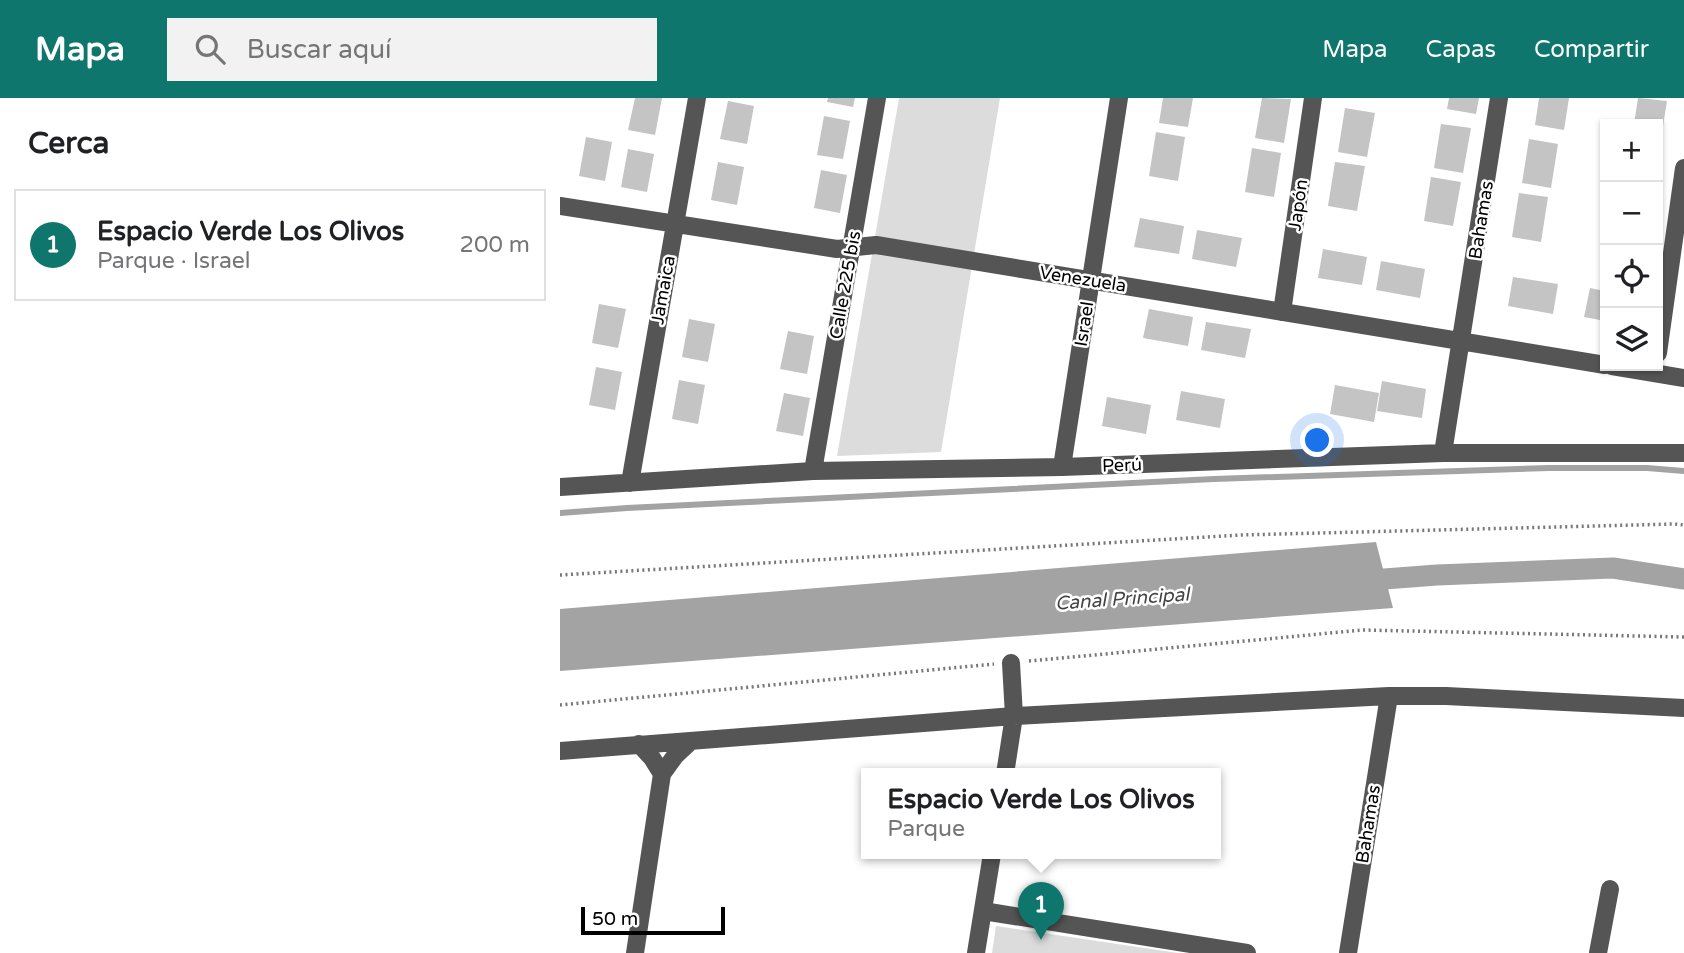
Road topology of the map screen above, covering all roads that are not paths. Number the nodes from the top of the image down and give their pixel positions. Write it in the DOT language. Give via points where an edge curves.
graph roads {
  1 [pos="697,98"];
  2 [pos="877,98"];
  3 [pos="1118,98"];
  4 [pos="1313,98"];
  5 [pos="1500,98"];
  6 [pos="1684,168"];
  7 [pos="560,206"];
  8 [pos="675,224"];
  9 [pos="851,248"];
  10 [pos="1091,280"];
  11 [pos="1282,312"];
  12 [pos="1663,317"];
  13 [pos="1462,341"];
  14 [pos="1600,364"];
  15 [pos="1661,371"];
  16 [pos="1684,378"];
  17 [pos="1443,453"];
  18 [pos="1684,453"];
  19 [pos="1062,467"];
  20 [pos="813,471"];
  21 [pos="630,482"];
  22 [pos="560,487"];
  23 [pos="1011,663"];
  24 [pos="1389,696"];
  25 [pos="1684,708"];
  26 [pos="1014,716"];
  27 [pos="691,741"];
  28 [pos="639,744"];
  29 [pos="560,751"];
  30 [pos="1006,768"];
  31 [pos="662,774"];
  32 [pos="991,859"];
  33 [pos="1610,889"];
  34 [pos="983,911"];
  35 [pos="635,953"];
  36 [pos="976,953"];
  37 [pos="1247,953"];
  38 [pos="1348,953"];
  39 [pos="1598,953"];
  1 -- 8 [label="street, Jamaica"];
  2 -- 9 [label="street, Calle 225 bis"];
  3 -- 10 [label="street, Israel"];
  4 -- 11 [label="street, Japón"];
  5 -- 13 [label="street, Bahamas"];
  6 -- 12 [label="street"];
  7 -- 8 [label="street, Venezuela"];
  8 -- 9 [label="street, Venezuela"];
  8 -- 21 [label="street, Jamaica"];
  9 -- 10 [label="street, Venezuela" via="876,245"];
  9 -- 20 [label="street, Calle 225 bis"];
  10 -- 11 [label="street, Venezuela"];
  10 -- 19 [label="street, Israel"];
  11 -- 13 [label="street, Venezuela"];
  13 -- 14 [label="street, Venezuela"];
  13 -- 17 [label="street, Bahamas"];
  15 -- 16 [label="street"];
  17 -- 18 [label="street, Perú"];
  17 -- 19 [label="street, Perú"];
  19 -- 20 [label="street, Perú"];
  20 -- 21 [label="street, Perú"];
  21 -- 22 [label="street, Perú"];
  23 -- 26 [label="street"];
  24 -- 25 [label="street"];
  24 -- 26 [label="street"];
  24 -- 38 [label="street, Bahamas"];
  26 -- 27 [label="street"];
  26 -- 30 [label="street"];
  27 -- 28 [label="street"];
  27 -- 31 [label="street"];
  28 -- 29 [label="street"];
  28 -- 31 [label="street"];
  31 -- 35 [label="street"];
  32 -- 34 [label="street"];
  33 -- 39 [label="street"];
  34 -- 36 [label="street"];
  34 -- 37 [label="street"];
}
